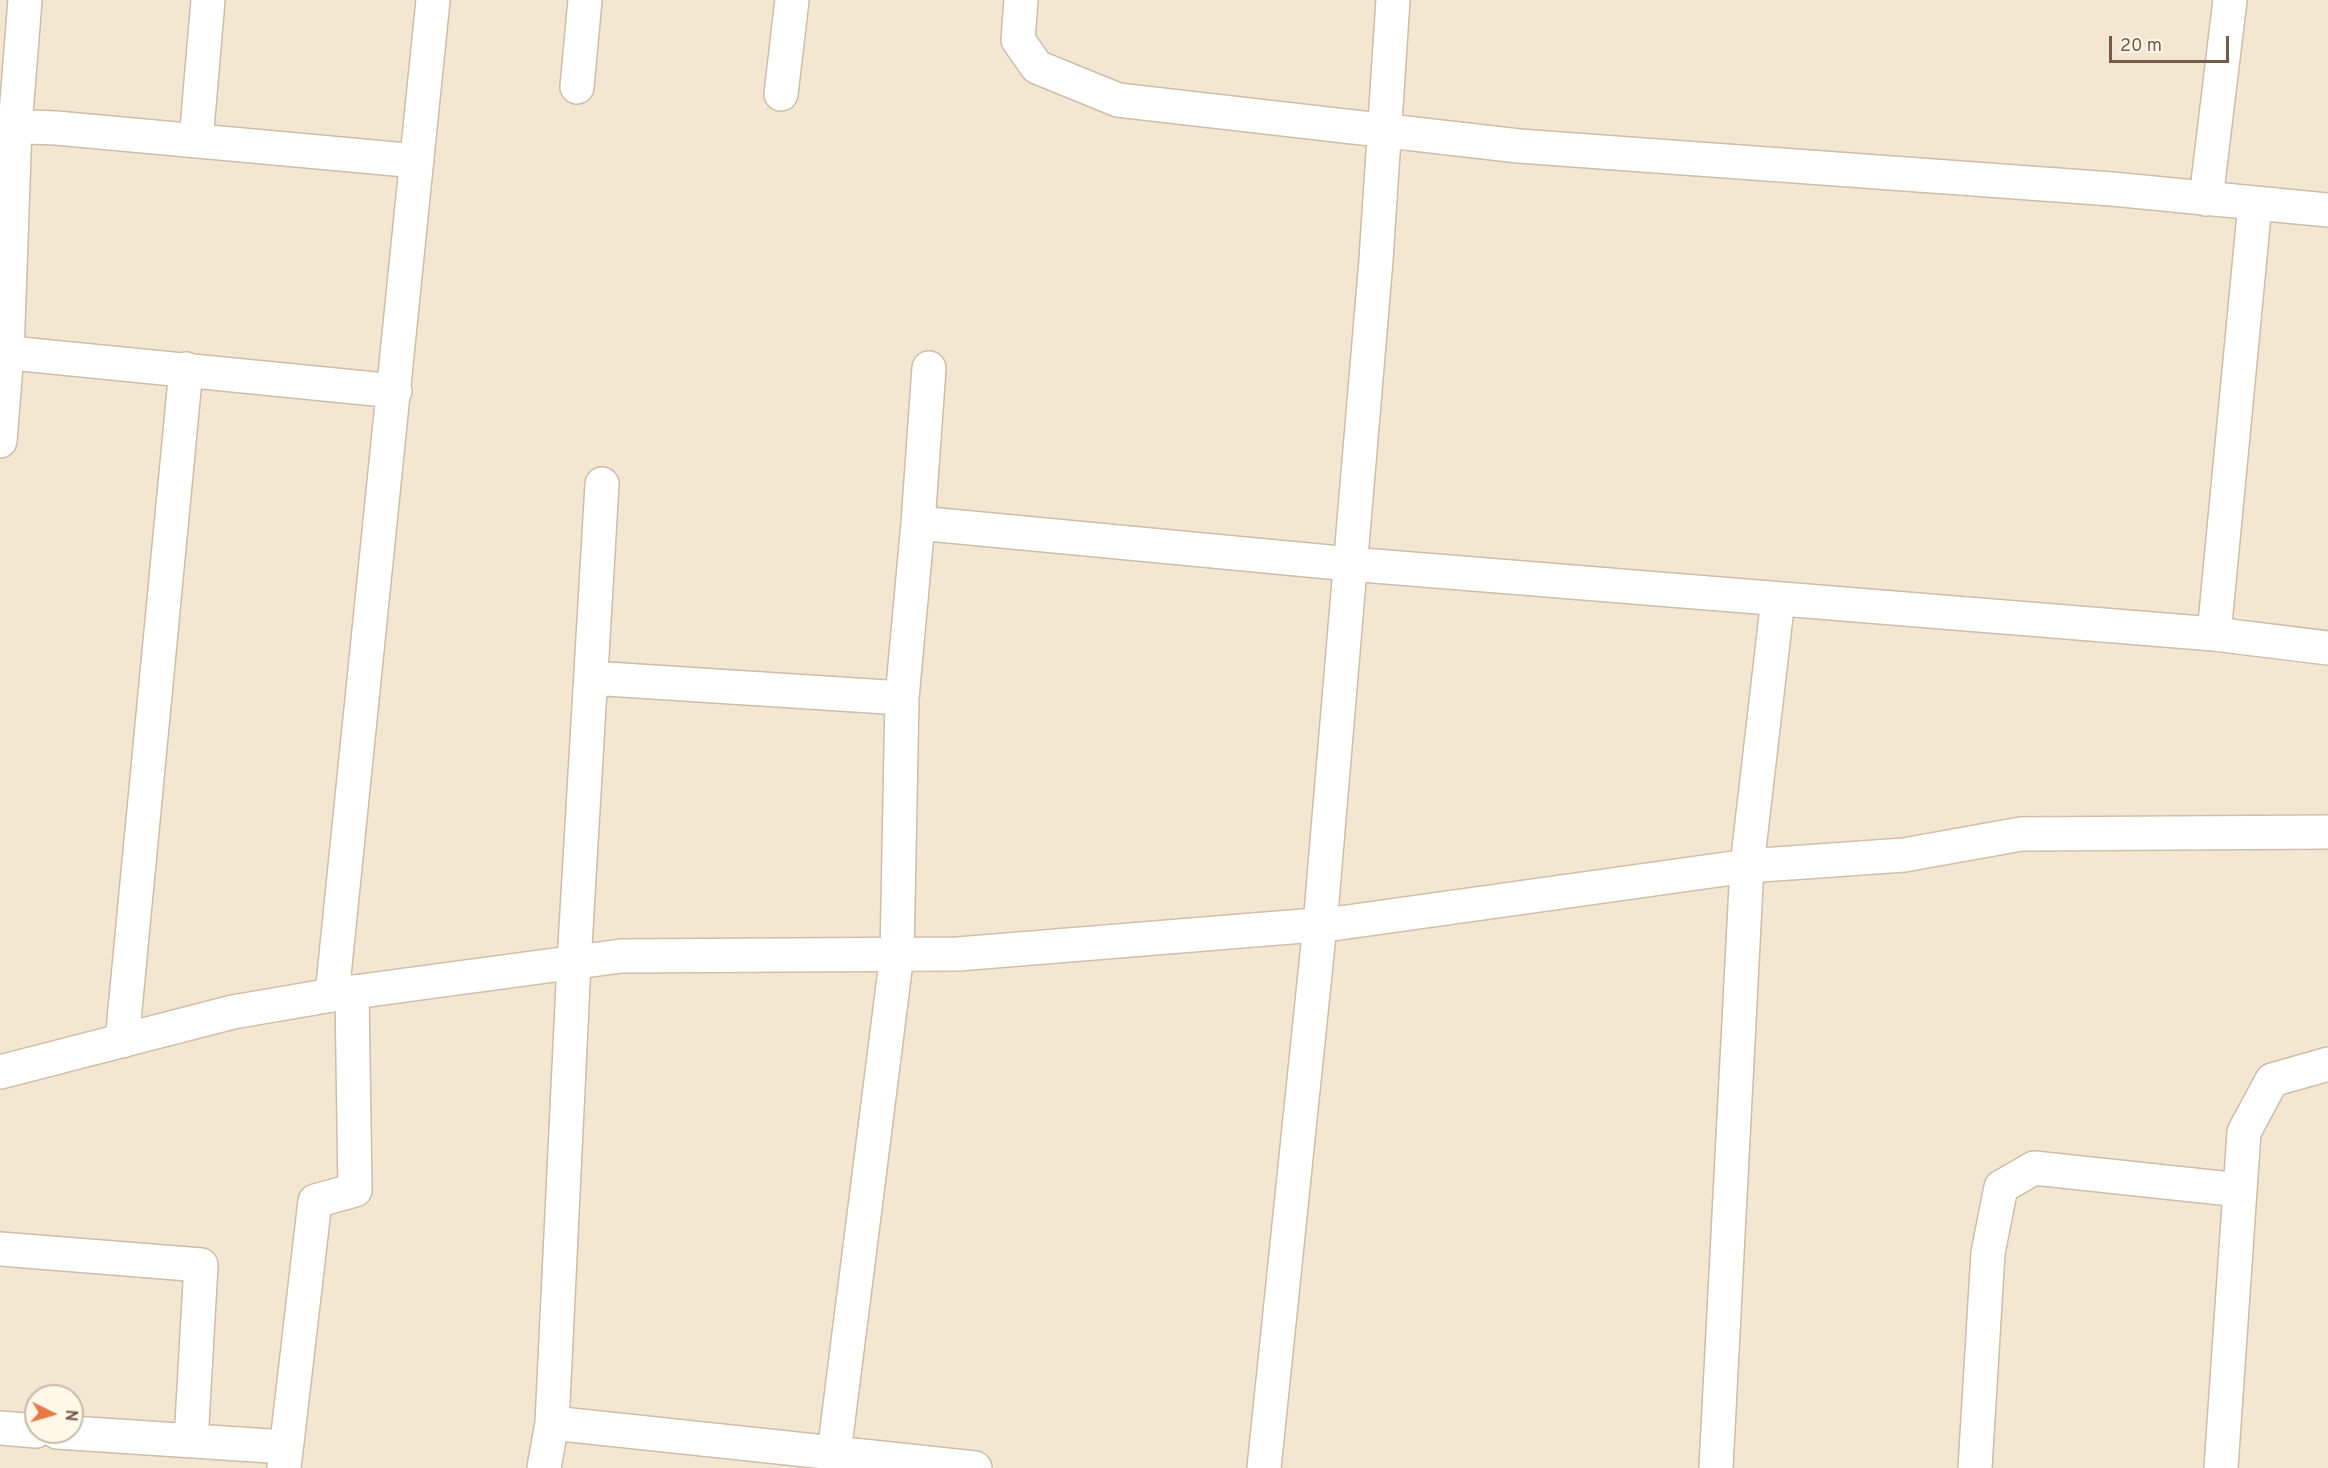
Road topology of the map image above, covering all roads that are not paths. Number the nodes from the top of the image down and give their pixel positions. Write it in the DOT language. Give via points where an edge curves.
graph roads {
  1 [pos="25,0"];
  2 [pos="208,0"];
  3 [pos="432,0"];
  4 [pos="585,0"];
  5 [pos="792,0"];
  6 [pos="1021,0"];
  7 [pos="1393,0"];
  8 [pos="2230,0"];
  9 [pos="577,87"];
  10 [pos="781,94"];
  11 [pos="8,126"];
  12 [pos="1384,130"];
  13 [pos="196,141"];
  14 [pos="417,161"];
  15 [pos="2206,199"];
  16 [pos="2255,204"];
  17 [pos="2328,210"];
  18 [pos="3,352"];
  19 [pos="929,368"];
  20 [pos="186,369"];
  21 [pos="395,391"];
  22 [pos="0,441"];
  23 [pos="602,484"];
  24 [pos="918,523"];
  25 [pos="1350,564"];
  26 [pos="1779,599"];
  27 [pos="2214,634"];
  28 [pos="2328,648"];
  29 [pos="591,678"];
  30 [pos="902,698"];
  31 [pos="2328,832"];
  32 [pos="1747,866"];
  33 [pos="1320,925"];
  34 [pos="897,954"];
  35 [pos="574,963"];
  36 [pos="342,994"];
  37 [pos="122,1041"];
  38 [pos="2328,1059"];
  39 [pos="0,1072"];
  40 [pos="2240,1190"];
  41 [pos="0,1249"];
  42 [pos="552,1423"];
  43 [pos="0,1428"];
  44 [pos="24,1430"];
  45 [pos="84,1434"];
  46 [pos="191,1441"];
  47 [pos="834,1453"];
  48 [pos="285,1458"];
  49 [pos="544,1468"];
  50 [pos="975,1468"];
  51 [pos="1264,1468"];
  52 [pos="1716,1468"];
  53 [pos="1975,1468"];
  54 [pos="2221,1468"];
  1 -- 11 [label="street"];
  2 -- 13 [label="street"];
  3 -- 14 [label="street"];
  4 -- 9 [label="street"];
  5 -- 10 [label="street"];
  6 -- 12 [label="street" via="1018,40 1037,67 1118,100"];
  7 -- 12 [label="street"];
  8 -- 15 [label="street"];
  11 -- 13 [label="street"];
  11 -- 18 [label="street"];
  12 -- 15 [label="street" via="1519,146"];
  12 -- 25 [label="street"];
  13 -- 14 [label="street"];
  14 -- 21 [label="street"];
  15 -- 16 [label="street"];
  16 -- 17 [label="street"];
  16 -- 27 [label="street"];
  18 -- 20 [label="street"];
  18 -- 22 [label="street"];
  19 -- 24 [label="street"];
  20 -- 21 [label="street"];
  20 -- 37 [label="street"];
  21 -- 36 [label="street"];
  23 -- 29 [label="street"];
  24 -- 25 [label="street"];
  24 -- 30 [label="street"];
  25 -- 26 [label="street"];
  25 -- 33 [label="street"];
  26 -- 27 [label="street"];
  26 -- 32 [label="street"];
  27 -- 28 [label="street"];
  29 -- 30 [label="street"];
  29 -- 35 [label="street"];
  30 -- 34 [label="street"];
  31 -- 32 [label="street" via="2021,834 1904,855"];
  32 -- 33 [label="street"];
  32 -- 52 [label="street"];
  33 -- 34 [label="street" via="958,954"];
  33 -- 51 [label="street"];
  34 -- 35 [label="street" via="621,956"];
  34 -- 47 [label="street"];
  35 -- 36 [label="street"];
  35 -- 42 [label="street"];
  36 -- 37 [label="street" via="233,1012"];
  36 -- 48 [label="street" via="355,1190 315,1201"];
  37 -- 39 [label="street"];
  38 -- 40 [label="street" via="2272,1080 2244,1132"];
  40 -- 53 [label="street" via="2034,1168 2001,1187 1988,1253"];
  40 -- 54 [label="street"];
  41 -- 46 [label="street" via="201,1265"];
  42 -- 47 [label="street"];
  42 -- 49 [label="street"];
  43 -- 44 [label="street"];
  45 -- 46 [label="street"];
  46 -- 48 [label="street"];
  47 -- 50 [label="street"];
}
